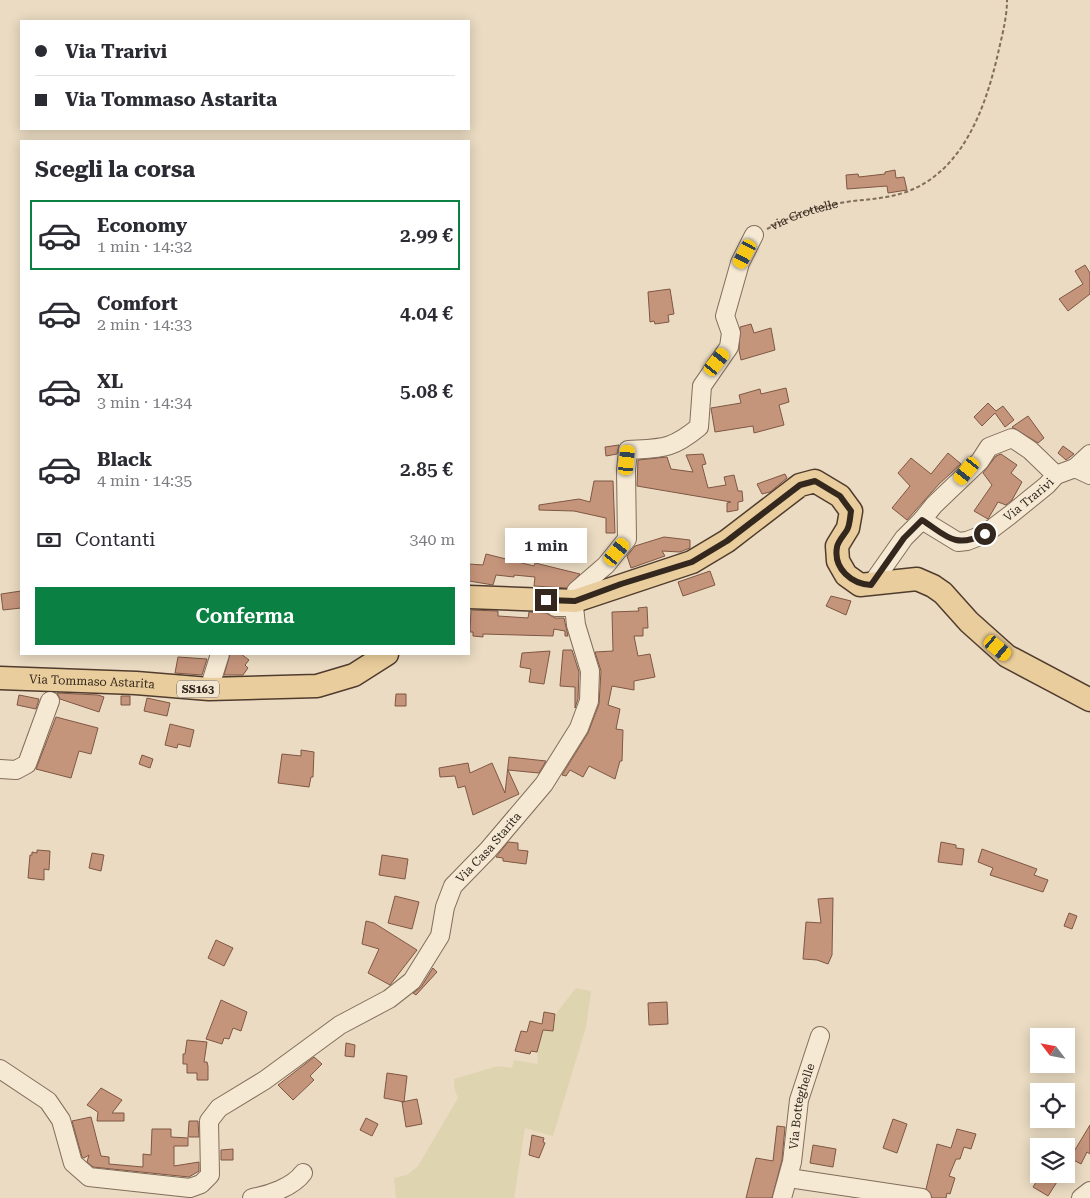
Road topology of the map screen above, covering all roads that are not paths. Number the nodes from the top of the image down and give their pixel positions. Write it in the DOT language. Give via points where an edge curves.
graph roads {
  1 [pos="754,235"];
  2 [pos="1090,454"];
  3 [pos="1083,471"];
  4 [pos="1056,475"];
  5 [pos="922,520"];
  6 [pos="871,585"];
  7 [pos="475,596"];
  8 [pos="522,600"];
  9 [pos="575,601"];
  10 [pos="220,655"];
  11 [pos="386,655"];
  12 [pos="0,678"];
  13 [pos="209,690"];
  14 [pos="1090,700"];
  15 [pos="50,701"];
  16 [pos="0,769"];
  17 [pos="820,1036"];
  18 [pos="0,1069"];
  19 [pos="303,1173"];
  20 [pos="789,1178"];
  21 [pos="1090,1191"];
  22 [pos="191,1193"];
  23 [pos="252,1198"];
  24 [pos="782,1198"];
  25 [pos="922,1198"];
  26 [pos="1080,1198"];
  1 -- 9 [label="street, via Grottelle" via="740,263 725,316 731,333 728,347 702,386 699,428 666,448 628,450 627,539 606,566 576,590"];
  2 -- 3 [label="street, Via Trarivi"];
  3 -- 4 [label="street, Via Trarivi"];
  4 -- 5 [label="street, Via Trarivi" via="1010,516 985,534 967,541 958,542"];
  4 -- 5 [label="street, Via Trarivi" via="1012,438 1003,441 989,447 980,461"];
  5 -- 6 [label="street, Via Trarivi" via="904,538"];
  6 -- 9 [label="main road" via="854,582 846,576 838,561 837,546 848,528 851,511 840,496 815,481 800,485 727,541 692,562"];
  6 -- 14 [label="main road" via="917,579 934,586 1007,656"];
  7 -- 8 [label="main road"];
  8 -- 9 [label="main road"];
  8 -- 22 [label="street, Via Casa Starita" via="522,607 574,607 576,626 590,671 585,716 544,784 453,886 440,936 412,980 389,1000 340,1026 265,1080 219,1108 209,1121 210,1175"];
  10 -- 13 [label="street"];
  11 -- 13 [label="main road, Via Tommaso Astarita / SS163" via="354,676 318,686"];
  12 -- 13 [label="main road, Via Tommaso Astarita / SS163" via="136,683"];
  15 -- 16 [label="street" via="27,764 16,770"];
  17 -- 20 [label="street, Via Botteghelle" via="800,1100"];
  18 -- 22 [label="street" via="48,1101 61,1120 73,1163 89,1177"];
  19 -- 23 [label="street" via="298,1180"];
  20 -- 24 [label="street, Via Botteghelle"];
  20 -- 25 [label="street"];
  21 -- 26 [label="street"];
}
